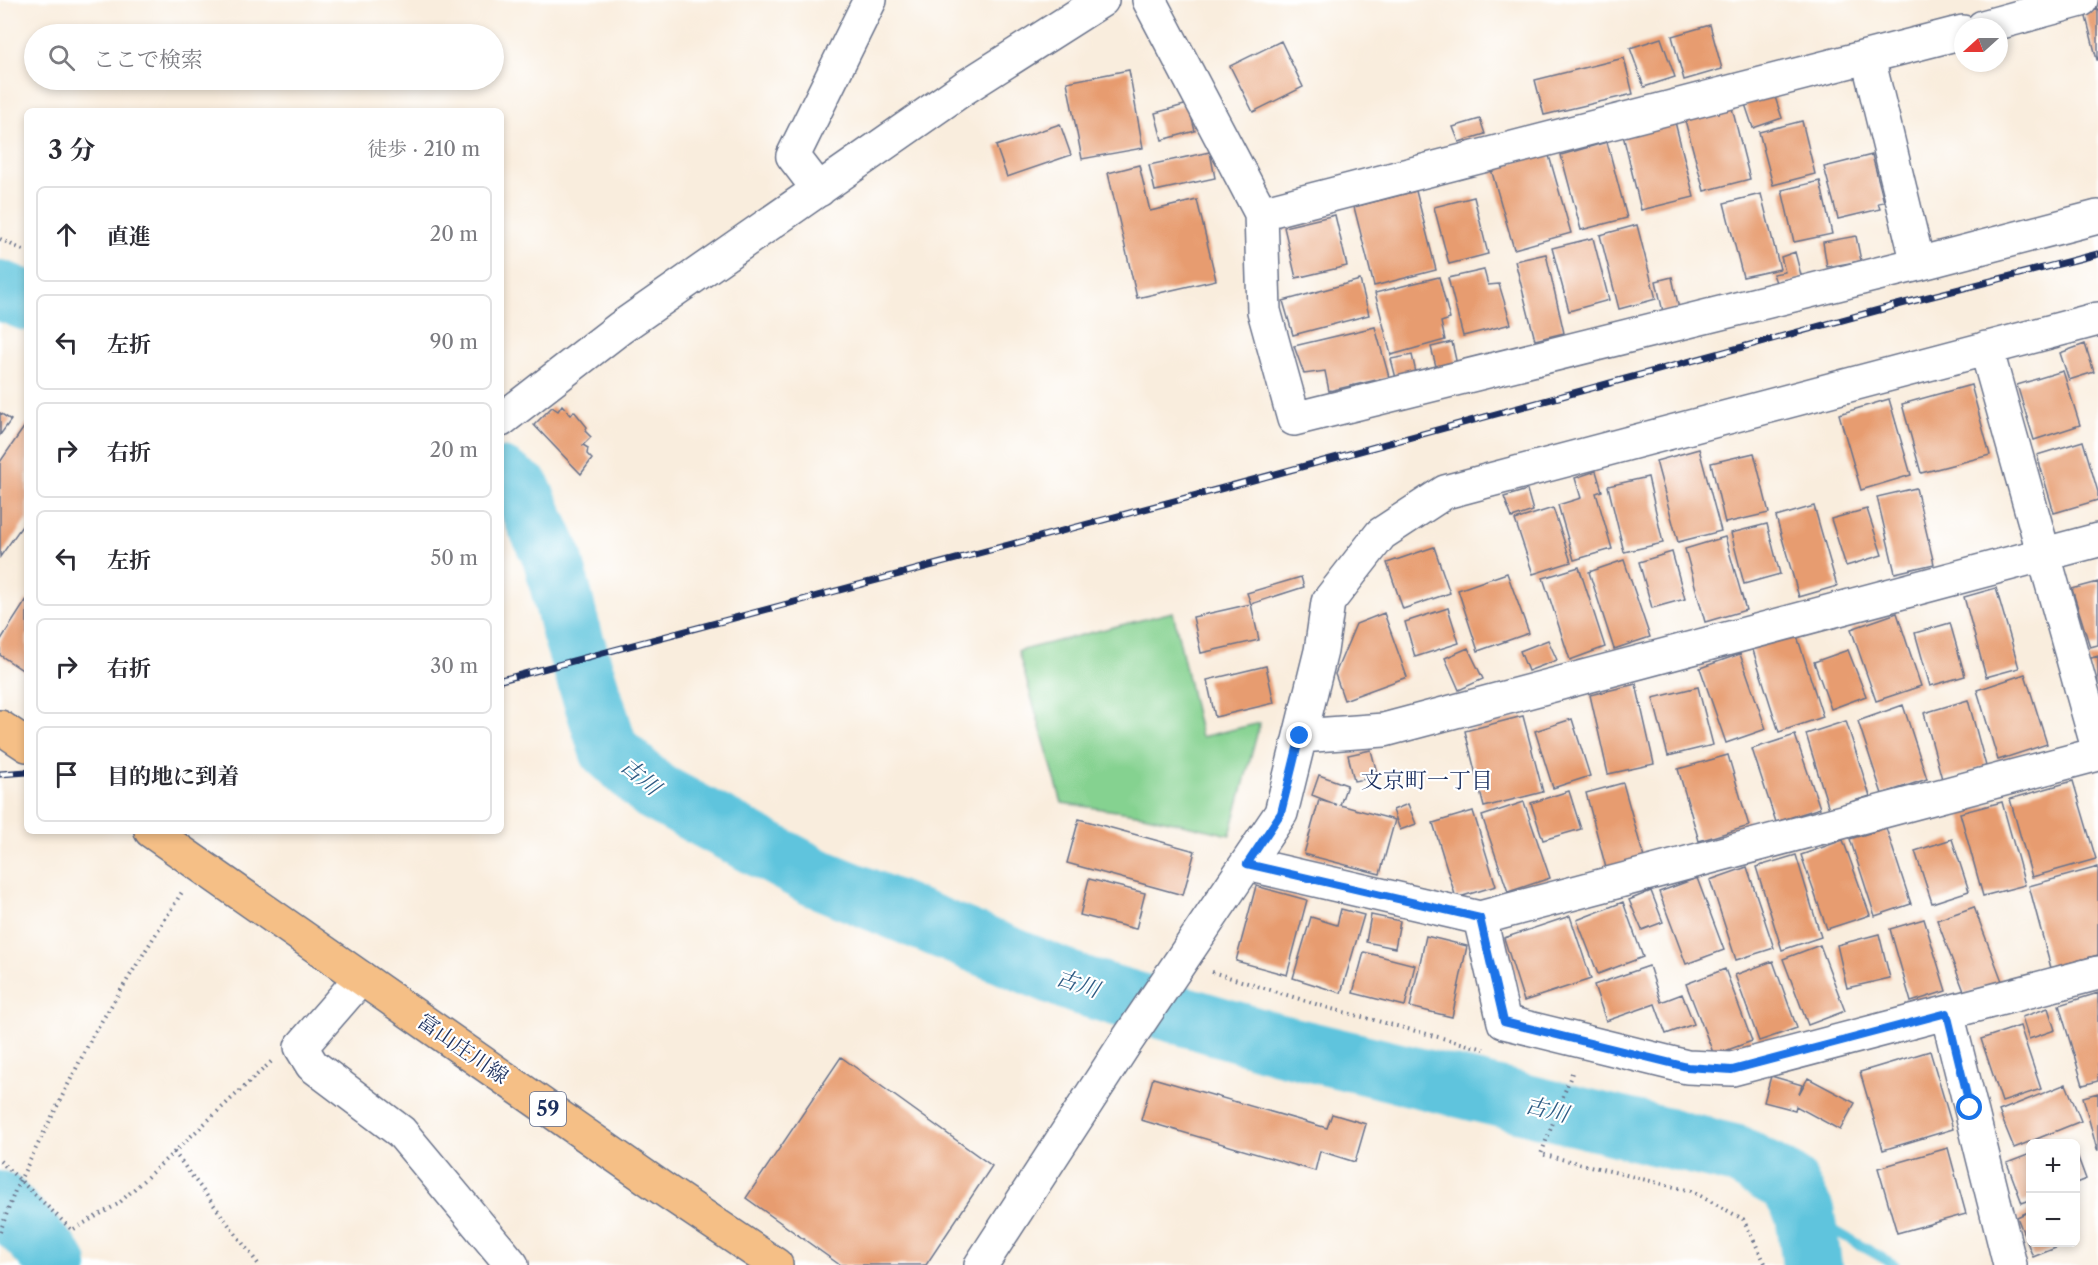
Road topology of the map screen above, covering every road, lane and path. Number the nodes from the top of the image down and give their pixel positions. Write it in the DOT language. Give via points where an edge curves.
graph roads {
  1 [pos="870,0"];
  2 [pos="1102,0"];
  3 [pos="1149,0"];
  4 [pos="2081,0"];
  5 [pos="2008,20"];
  6 [pos="1954,34"];
  7 [pos="1868,58"];
  8 [pos="819,190"];
  9 [pos="1261,213"];
  10 [pos="2098,216"];
  11 [pos="0,239"];
  12 [pos="24,251"];
  13 [pos="1918,264"];
  14 [pos="2098,319"];
  15 [pos="1986,348"];
  16 [pos="504,418"];
  17 [pos="2098,540"];
  18 [pos="2044,554"];
  19 [pos="1300,736"];
  20 [pos="2098,748"];
  21 [pos="2098,754"];
  22 [pos="155,834"];
  23 [pos="1247,864"];
  24 [pos="185,886"];
  25 [pos="1480,918"];
  26 [pos="1175,969"];
  27 [pos="2098,974"];
  28 [pos="361,978"];
  29 [pos="1947,1013"];
  30 [pos="301,1047"];
  31 [pos="1492,1052"];
  32 [pos="1572,1072"];
  33 [pos="174,1152"];
  34 [pos="0,1161"];
  35 [pos="20,1181"];
  36 [pos="0,1232"];
  37 [pos="259,1265"];
  38 [pos="512,1265"];
  39 [pos="776,1265"];
  40 [pos="981,1265"];
  41 [pos="1766,1265"];
  42 [pos="2010,1265"];
  1 -- 8 [label="street" via="793,156"];
  2 -- 8 [label="street" via="964,88"];
  3 -- 9 [label="street"];
  4 -- 5 [label="street"];
  6 -- 7 [label="street"];
  7 -- 9 [label="street"];
  7 -- 13 [label="street"];
  8 -- 16 [label="street" via="620,328"];
  9 -- 13 [label="street" via="1264,311 1294,419"];
  10 -- 13 [label="street"];
  11 -- 12 [label="path"];
  14 -- 15 [label="street"];
  15 -- 18 [label="street"];
  15 -- 19 [label="street" via="1445,492 1381,534 1328,602 1321,651"];
  17 -- 18 [label="street"];
  18 -- 19 [label="street" via="1383,730"];
  18 -- 20 [label="street"];
  19 -- 23 [label="street" via="1281,813"];
  21 -- 25 [label="street"];
  22 -- 28 [label="main road, 富山庄川線 / 59"];
  23 -- 25 [label="street"];
  23 -- 26 [label="street"];
  24 -- 35 [label="path" via="93,1035"];
  25 -- 29 [label="street" via="1504,1022 1687,1067 1732,1070"];
  26 -- 31 [label="path"];
  26 -- 40 [label="street"];
  27 -- 29 [label="street"];
  28 -- 30 [label="street"];
  28 -- 39 [label="main road, 富山庄川線 / 59"];
  29 -- 42 [label="street"];
  30 -- 33 [label="path" via="287,1047"];
  30 -- 38 [label="street" via="312,1065 401,1132"];
  32 -- 41 [label="path" via="1541,1154 1691,1191 1743,1219"];
  33 -- 35 [label="path" via="118,1204 72,1230"];
  33 -- 37 [label="path"];
  34 -- 35 [label="path"];
  35 -- 36 [label="path"];
}
